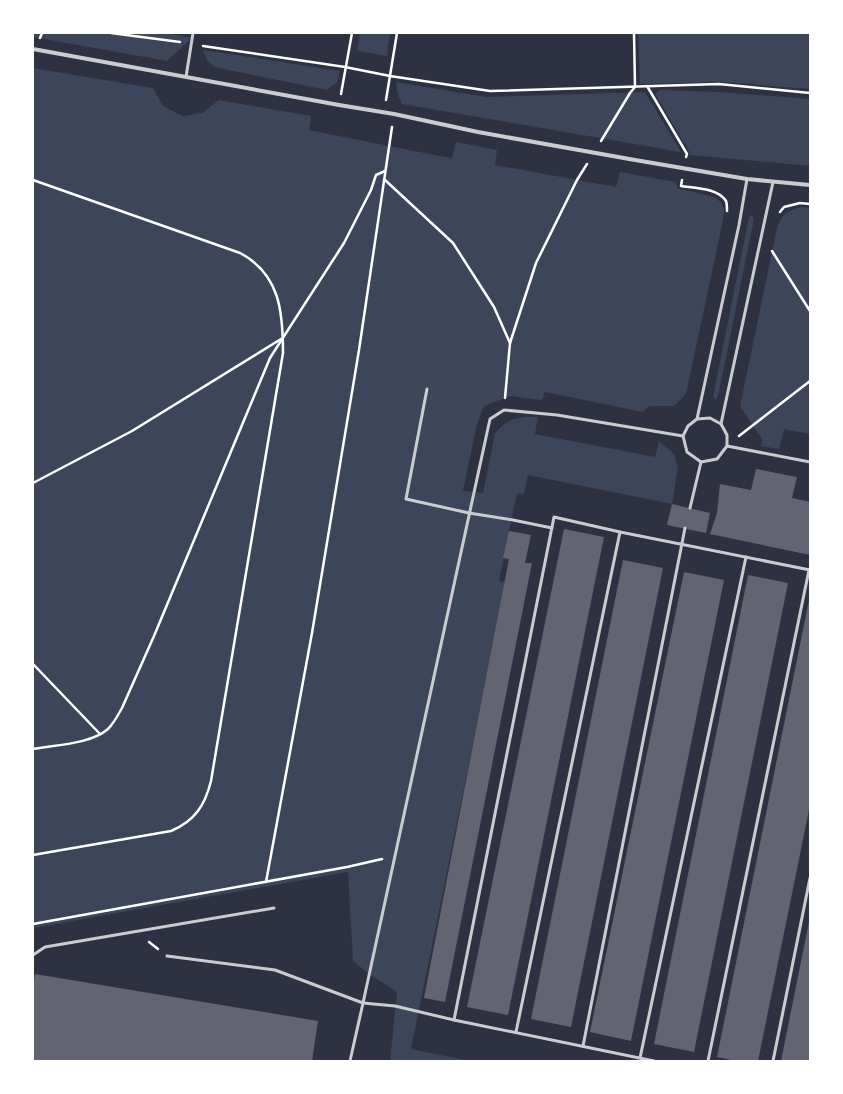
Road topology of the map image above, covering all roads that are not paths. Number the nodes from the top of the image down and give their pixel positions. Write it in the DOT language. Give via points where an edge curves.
graph roads {
  1 [pos="193,33"];
  2 [pos="33,49"];
  3 [pos="186,77"];
  4 [pos="747,178"];
  5 [pos="773,182"];
  6 [pos="810,185"];
  7 [pos="427,388"];
  8 [pos="697,419"];
  9 [pos="721,424"];
  10 [pos="683,436"];
  11 [pos="727,446"];
  12 [pos="701,462"];
  13 [pos="810,462"];
  14 [pos="690,508"];
  15 [pos="469,513"];
  16 [pos="552,528"];
  17 [pos="686,528"];
  18 [pos="620,532"];
  19 [pos="683,544"];
  20 [pos="746,558"];
  21 [pos="809,570"];
  22 [pos="810,878"];
  23 [pos="274,908"];
  24 [pos="33,955"];
  25 [pos="167,956"];
  26 [pos="363,1003"];
  27 [pos="454,1020"];
  28 [pos="516,1032"];
  29 [pos="583,1046"];
  30 [pos="640,1058"];
  31 [pos="350,1061"];
  32 [pos="654,1061"];
  33 [pos="708,1061"];
  34 [pos="773,1061"];
  1 -- 3 [label="lane"];
  2 -- 3 [label="street"];
  3 -- 4 [label="street" via="394,114 478,132"];
  4 -- 5 [label="street"];
  4 -- 8 [label="lane"];
  5 -- 6 [label="street"];
  5 -- 9 [label="lane"];
  7 -- 15 [label="lane" via="406,499"];
  8 -- 9 [label="lane" via="710,418"];
  8 -- 10 [label="lane" via="688,426"];
  9 -- 11 [label="lane" via="727,434"];
  10 -- 12 [label="lane" via="687,452"];
  10 -- 15 [label="lane" via="557,415 504,410 490,419"];
  11 -- 12 [label="lane" via="717,459"];
  11 -- 13 [label="lane"];
  12 -- 14 [label="lane"];
  15 -- 16 [label="lane"];
  15 -- 26 [label="lane"];
  16 -- 18 [label="lane" via="554,517"];
  16 -- 27 [label="lane"];
  17 -- 19 [label="lane"];
  18 -- 19 [label="lane"];
  18 -- 28 [label="lane"];
  19 -- 20 [label="lane"];
  19 -- 29 [label="lane"];
  20 -- 21 [label="lane"];
  20 -- 30 [label="lane"];
  21 -- 33 [label="lane"];
  22 -- 34 [label="lane"];
  23 -- 24 [label="lane" via="45,947"];
  25 -- 26 [label="lane" via="275,970"];
  26 -- 27 [label="lane" via="395,1006"];
  26 -- 31 [label="lane"];
  27 -- 28 [label="lane"];
  28 -- 29 [label="lane"];
  29 -- 30 [label="lane"];
  30 -- 32 [label="lane"];
}
